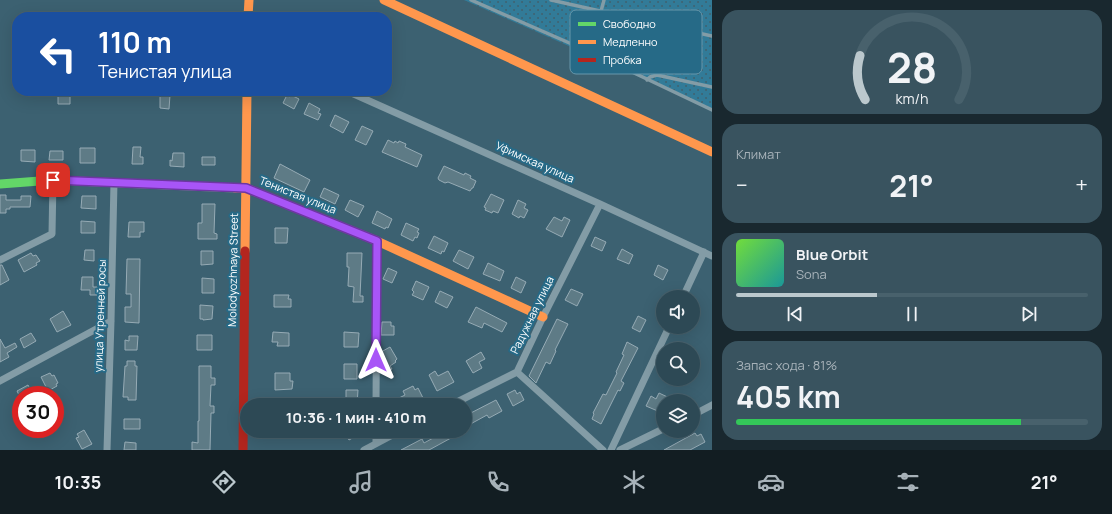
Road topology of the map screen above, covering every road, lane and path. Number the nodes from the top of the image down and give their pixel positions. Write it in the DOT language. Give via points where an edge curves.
graph roads {
  1 [pos="249,0"];
  2 [pos="384,0"];
  3 [pos="471,0"];
  4 [pos="551,0"];
  5 [pos="604,0"];
  6 [pos="593,10"];
  7 [pos="602,10"];
  8 [pos="248,12"];
  9 [pos="702,34"];
  10 [pos="712,36"];
  11 [pos="570,43"];
  12 [pos="635,74"];
  13 [pos="647,80"];
  14 [pos="712,87"];
  15 [pos="247,96"];
  16 [pos="358,96"];
  17 [pos="712,110"];
  18 [pos="712,152"];
  19 [pos="53,180"];
  20 [pos="114,182"];
  21 [pos="0,184"];
  22 [pos="246,188"];
  23 [pos="600,204"];
  24 [pos="377,241"];
  25 [pos="704,252"];
  26 [pos="712,256"];
  27 [pos="0,260"];
  28 [pos="686,290"];
  29 [pos="543,317"];
  30 [pos="111,321"];
  31 [pos="666,334"];
  32 [pos="517,372"];
  33 [pos="0,381"];
  34 [pos="376,398"];
  35 [pos="465,398"];
  36 [pos="712,405"];
  37 [pos="700,411"];
  38 [pos="656,432"];
  39 [pos="376,438"];
  40 [pos="386,438"];
  41 [pos="376,443"];
  42 [pos="107,450"];
  43 [pos="243,450"];
  44 [pos="364,450"];
  45 [pos="603,450"];
  46 [pos="611,450"];
  47 [pos="620,450"];
  1 -- 8 [label="street"];
  2 -- 18 [label="street"];
  3 -- 11 [label="lane"];
  4 -- 6 [label="lane"];
  5 -- 7 [label="lane"];
  9 -- 10 [label="lane"];
  12 -- 13 [label="lane"];
  13 -- 14 [label="lane" via="657,75"];
  13 -- 17 [label="lane"];
  15 -- 22 [label="street, Molodyozhnaya Street"];
  16 -- 23 [label="street, Уфимская улица"];
  19 -- 20 [label="street, Тенистая улица"];
  19 -- 21 [label="street, Тенистая улица"];
  19 -- 27 [label="street" via="52,234"];
  20 -- 22 [label="street, Тенистая улица"];
  20 -- 30 [label="street, улица Утренней росы"];
  22 -- 24 [label="street, Тенистая улица"];
  22 -- 43 [label="street, Molodyozhnaya Street"];
  23 -- 25 [label="street, Уфимская улица"];
  23 -- 29 [label="street, Радужная улица"];
  24 -- 29 [label="street, Тенистая улица"];
  24 -- 34 [label="street"];
  25 -- 26 [label="street, Уфимская улица"];
  25 -- 28 [label="street"];
  29 -- 32 [label="street, Радужная улица"];
  30 -- 33 [label="street"];
  30 -- 42 [label="street, улица Утренней росы"];
  31 -- 46 [label="street"];
  32 -- 35 [label="street, Радужная улица"];
  32 -- 45 [label="street"];
  36 -- 37 [label="street"];
  38 -- 47 [label="street"];
  39 -- 41 [label="street"];
  40 -- 41 [label="street"];
  41 -- 44 [label="street"];
}
